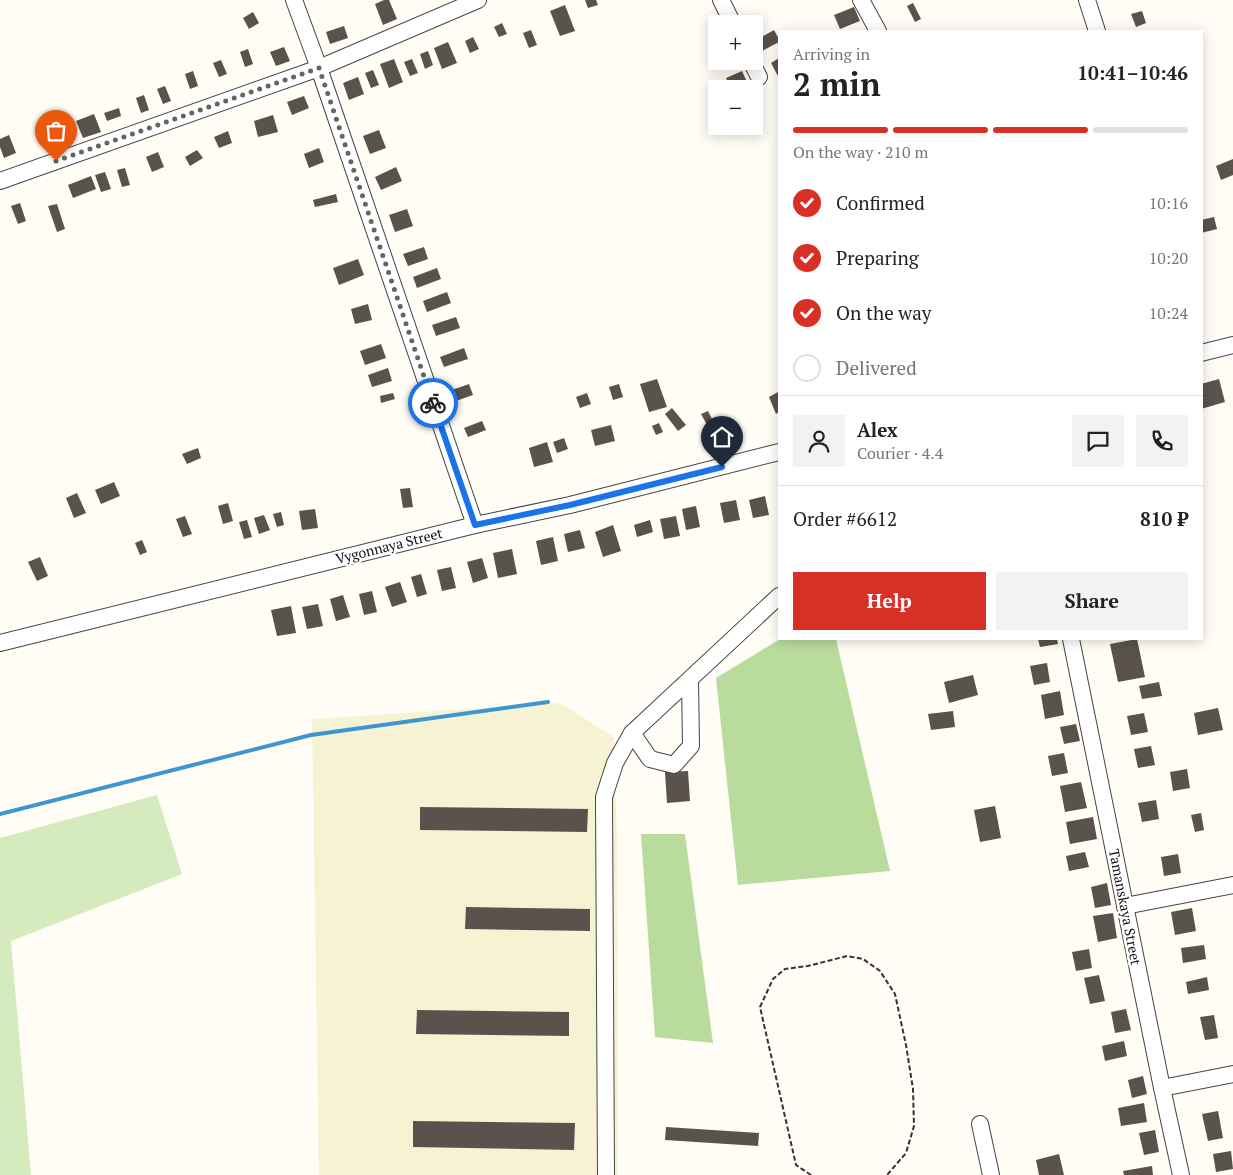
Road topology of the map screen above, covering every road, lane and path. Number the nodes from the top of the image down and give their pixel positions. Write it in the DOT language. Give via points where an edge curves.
graph roads {
  1 [pos="294,0"];
  2 [pos="478,0"];
  3 [pos="721,0"];
  4 [pos="861,0"];
  5 [pos="1087,0"];
  6 [pos="728,15"];
  7 [pos="877,30"];
  8 [pos="1097,30"];
  9 [pos="319,68"];
  10 [pos="755,70"];
  11 [pos="759,78"];
  12 [pos="0,181"];
  13 [pos="1233,345"];
  14 [pos="1203,350"];
  15 [pos="778,452"];
  16 [pos="475,525"];
  17 [pos="778,597"];
  18 [pos="1071,640"];
  19 [pos="0,643"];
  20 [pos="690,680"];
  21 [pos="632,733"];
  22 [pos="1233,885"];
  23 [pos="1125,906"];
  24 [pos="1233,1074"];
  25 [pos="1162,1088"];
  26 [pos="980,1124"];
  27 [pos="606,1175"];
  28 [pos="811,1175"];
  29 [pos="887,1175"];
  30 [pos="991,1175"];
  31 [pos="1181,1175"];
  1 -- 9 [label="street"];
  2 -- 9 [label="street"];
  3 -- 6 [label="street"];
  4 -- 7 [label="street"];
  5 -- 8 [label="street"];
  9 -- 12 [label="street"];
  9 -- 16 [label="street"];
  10 -- 11 [label="street"];
  13 -- 14 [label="street"];
  15 -- 16 [label="street, Vygonnaya Street" via="570,505"];
  16 -- 19 [label="street, Vygonnaya Street"];
  17 -- 20 [label="street"];
  18 -- 23 [label="street, Tamanskaya Street"];
  20 -- 21 [label="street"];
  20 -- 21 [label="street" via="690,746 674,765 650,759"];
  21 -- 27 [label="street" via="615,763 604,797"];
  22 -- 23 [label="street"];
  23 -- 25 [label="street, Tamanskaya Street"];
  24 -- 25 [label="street"];
  25 -- 31 [label="street, Tamanskaya Street"];
  26 -- 30 [label="street"];
  28 -- 29 [label="path" via="796,1165 760,1007 773,979 785,969 847,956 863,959 880,970 895,994 906,1045 913,1089 914,1126 906,1152"];
}
